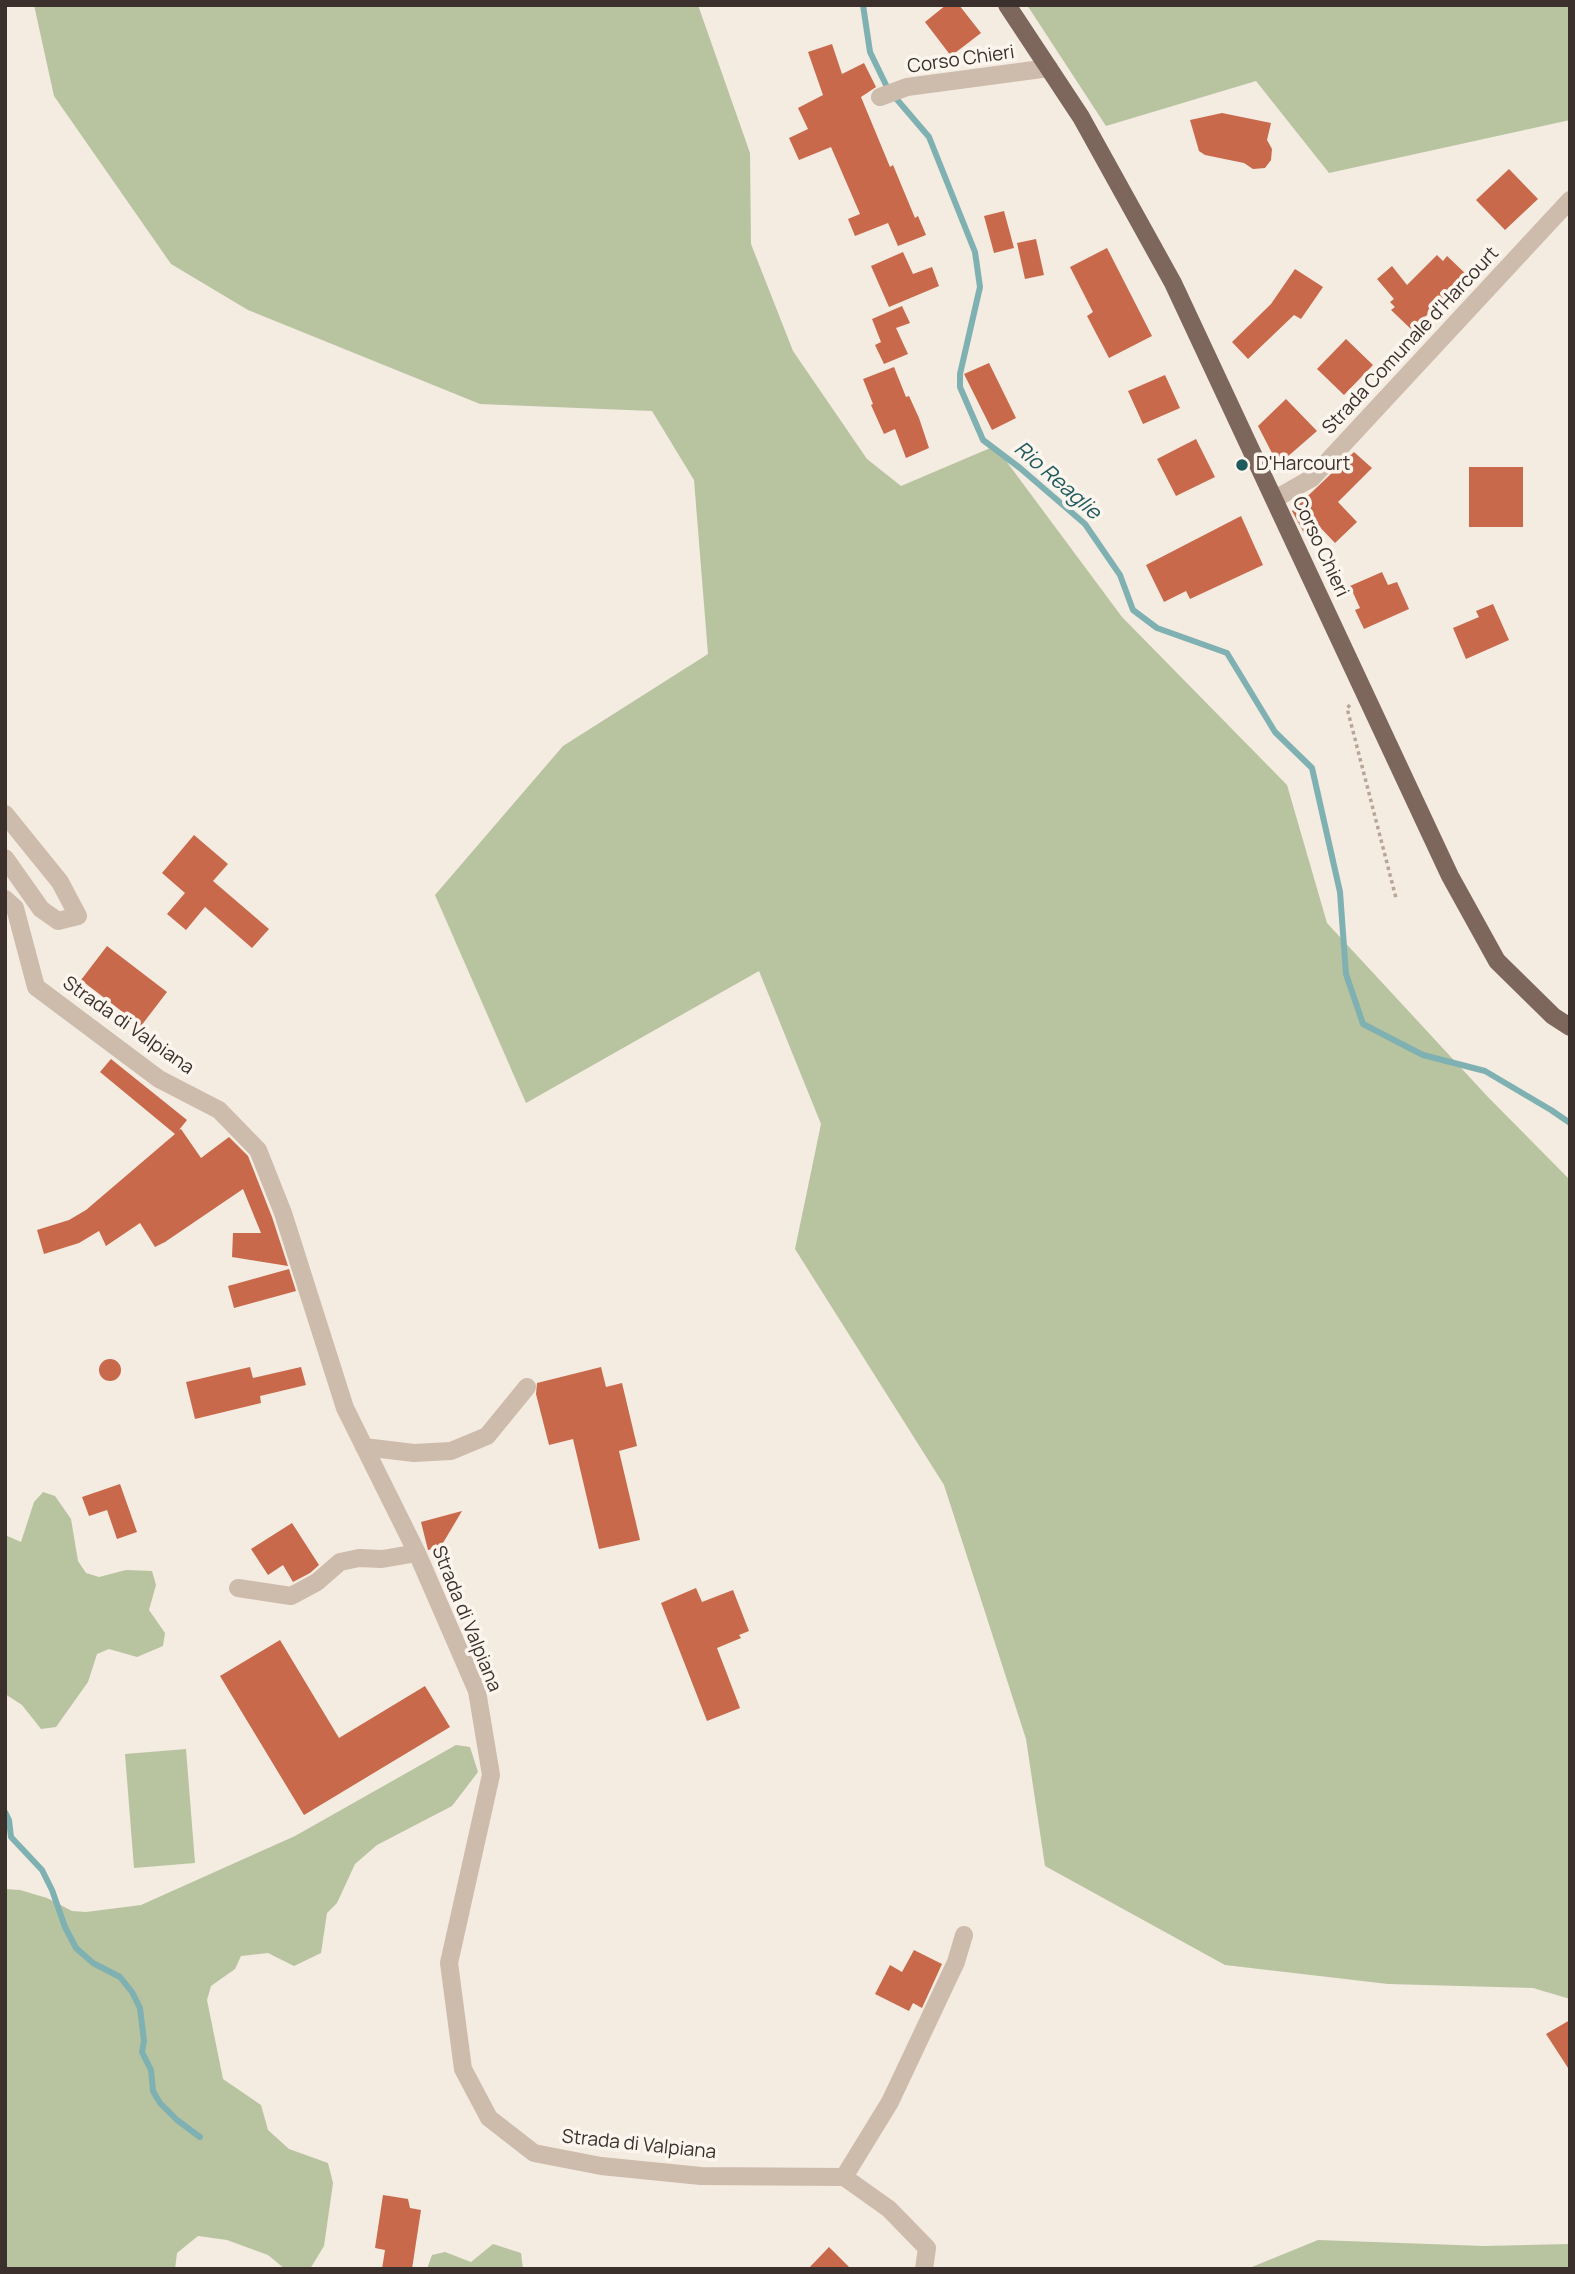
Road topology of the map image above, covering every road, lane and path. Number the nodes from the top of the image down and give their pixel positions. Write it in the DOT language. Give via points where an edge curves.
graph roads {
  1 [pos="1007,5"];
  2 [pos="1049,68"];
  3 [pos="880,97"];
  4 [pos="1570,200"];
  5 [pos="1275,499"];
  6 [pos="1347,708"];
  7 [pos="5,814"];
  8 [pos="5,858"];
  9 [pos="1396,898"];
  10 [pos="5,899"];
  11 [pos="1570,1027"];
  12 [pos="527,1387"];
  13 [pos="364,1447"];
  14 [pos="417,1553"];
  15 [pos="238,1588"];
  16 [pos="964,1935"];
  17 [pos="844,2177"];
  18 [pos="924,2269"];
  1 -- 2 [label="main road, Corso Chieri"];
  2 -- 3 [label="street, Corso Chieri" via="907,88"];
  2 -- 5 [label="main road, Corso Chieri" via="1173,283"];
  4 -- 5 [label="street, Strada Comunale d'Harcourt" via="1312,478"];
  5 -- 11 [label="main road, Corso Chieri" via="1450,876 1497,961"];
  6 -- 9 [label="path"];
  7 -- 8 [label="street" via="60,881 78,916 58,922 41,909"];
  10 -- 13 [label="street, Strada di Valpiana" via="15,908 36,986 159,1079 219,1110 258,1150 283,1213 345,1408"];
  12 -- 13 [label="street" via="487,1436 451,1451 414,1453"];
  13 -- 14 [label="street, Strada di Valpiana"];
  14 -- 15 [label="street" via="340,1562 291,1596"];
  14 -- 17 [label="street, Strada di Valpiana" via="477,1691 491,1774 449,1963 463,2069 489,2119 534,2153 601,2166 701,2176"];
  16 -- 17 [label="street" via="956,1962 890,2102"];
  17 -- 18 [label="street" via="889,2210 928,2248"];
}
